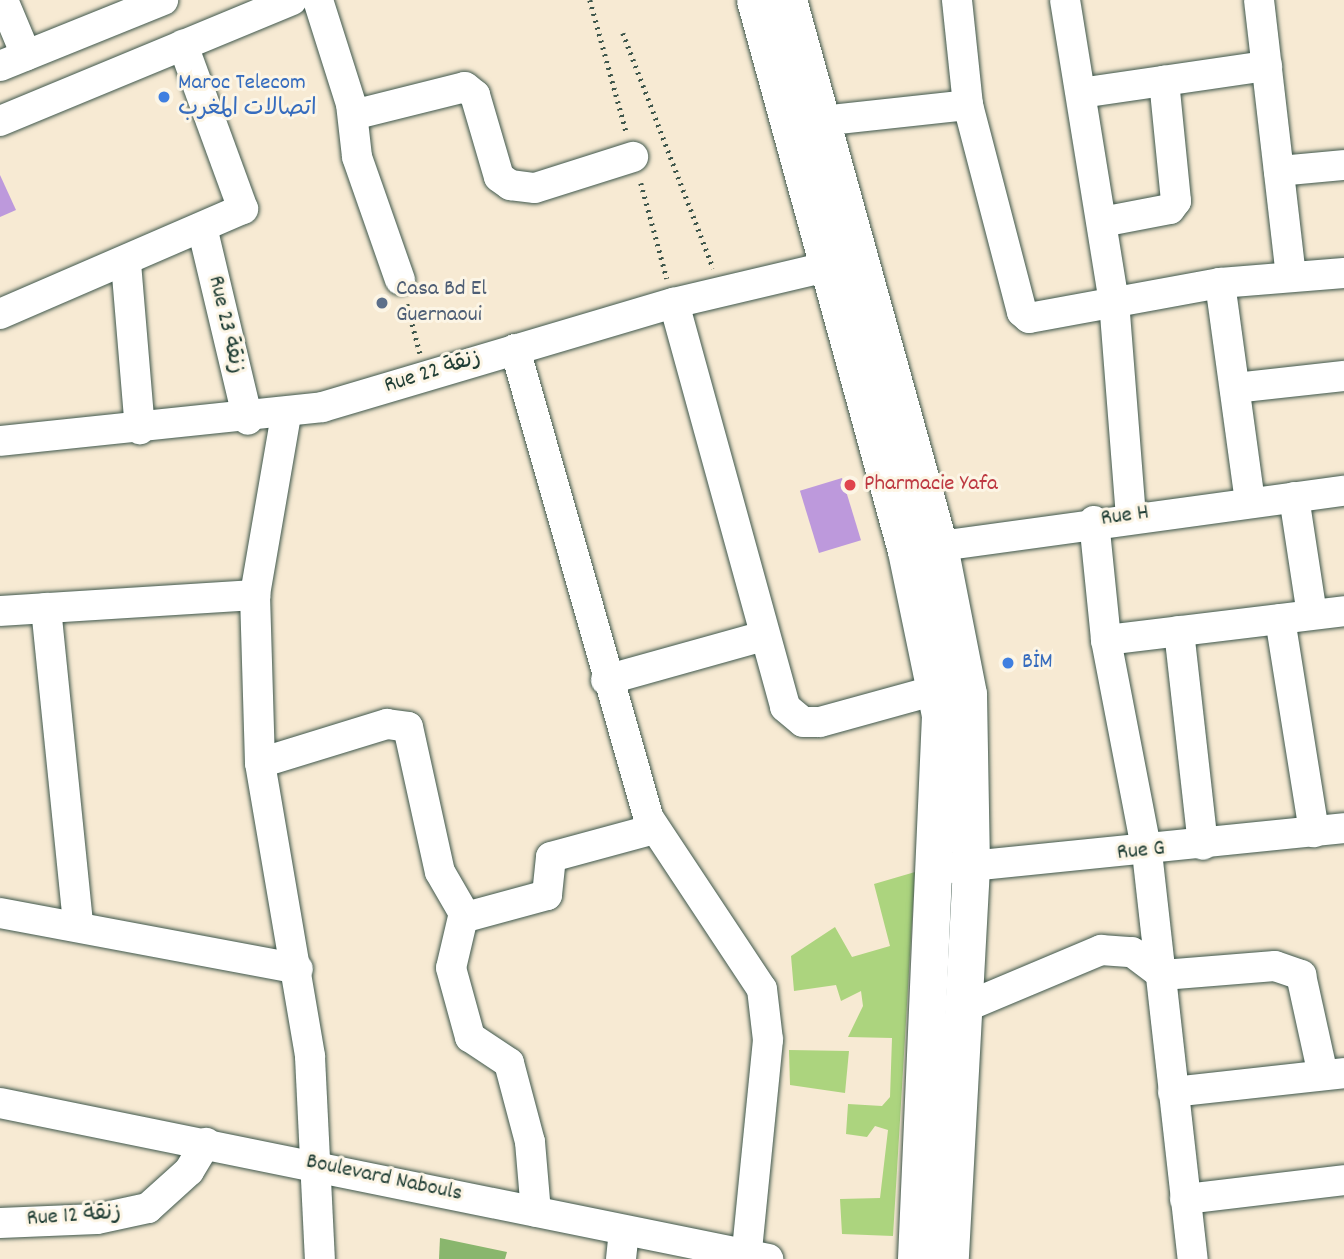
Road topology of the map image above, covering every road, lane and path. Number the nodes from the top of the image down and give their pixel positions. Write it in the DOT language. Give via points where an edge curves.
graph roads {
  1 [pos="3,0"];
  2 [pos="163,0"];
  3 [pos="292,0"];
  4 [pos="318,0"];
  5 [pos="755,0"];
  6 [pos="788,0"];
  7 [pos="957,0"];
  8 [pos="1065,0"];
  9 [pos="1259,0"];
  10 [pos="623,33"];
  11 [pos="183,45"];
  12 [pos="13,60"];
  13 [pos="1267,66"];
  14 [pos="1164,81"];
  15 [pos="1081,93"];
  16 [pos="968,105"];
  17 [pos="353,115"];
  18 [pos="0,121"];
  19 [pos="821,121"];
  20 [pos="634,157"];
  21 [pos="1344,165"];
  22 [pos="1279,171"];
  23 [pos="1102,222"];
  24 [pos="203,231"];
  25 [pos="126,264"];
  26 [pos="841,264"];
  27 [pos="1344,273"];
  28 [pos="1290,275"];
  29 [pos="400,280"];
  30 [pos="1220,283"];
  31 [pos="723,291"];
  32 [pos="1114,300"];
  33 [pos="674,303"];
  34 [pos="0,314"];
  35 [pos="515,349"];
  36 [pos="425,374"];
  37 [pos="1344,376"];
  38 [pos="1235,388"];
  39 [pos="286,415"];
  40 [pos="248,419"];
  41 [pos="140,429"];
  42 [pos="0,441"];
  43 [pos="1344,491"];
  44 [pos="1294,497"];
  45 [pos="1250,502"];
  46 [pos="1131,516"];
  47 [pos="1094,521"];
  48 [pos="922,549"];
  49 [pos="256,595"];
  50 [pos="46,608"];
  51 [pos="0,611"];
  52 [pos="1344,611"];
  53 [pos="1312,614"];
  54 [pos="1280,619"];
  55 [pos="1179,631"];
  56 [pos="764,636"];
  57 [pos="1106,640"];
  58 [pos="607,680"];
  59 [pos="936,690"];
  60 [pos="260,763"];
  61 [pos="1344,828"];
  62 [pos="654,829"];
  63 [pos="1314,832"];
  64 [pos="1203,845"];
  65 [pos="1147,852"];
  66 [pos="955,868"];
  67 [pos="0,913"];
  68 [pos="463,917"];
  69 [pos="78,924"];
  70 [pos="298,970"];
  71 [pos="1163,975"];
  72 [pos="963,1008"];
  73 [pos="1333,1074"];
  74 [pos="1173,1092"];
  75 [pos="0,1102"];
  76 [pos="206,1143"];
  77 [pos="318,1163"];
  78 [pos="1344,1180"];
  79 [pos="1185,1199"];
  80 [pos="536,1212"];
  81 [pos="0,1223"];
  82 [pos="622,1245"];
  83 [pos="754,1258"];
  84 [pos="320,1259"];
  85 [pos="916,1259"];
  86 [pos="950,1259"];
  87 [pos="1193,1259"];
  1 -- 12 [label="street"];
  2 -- 12 [label="street"];
  3 -- 11 [label="street"];
  4 -- 17 [label="street"];
  5 -- 26 [label="main road"];
  6 -- 19 [label="main road"];
  7 -- 16 [label="street"];
  8 -- 15 [label="street"];
  9 -- 13 [label="street"];
  10 -- 31 [label="path"];
  11 -- 18 [label="street"];
  11 -- 24 [label="street" via="243,198 234,216"];
  13 -- 14 [label="street"];
  13 -- 22 [label="street"];
  14 -- 15 [label="street"];
  14 -- 23 [label="street" via="1176,201 1170,209"];
  15 -- 23 [label="street"];
  16 -- 19 [label="street"];
  16 -- 32 [label="street" via="1022,312 1041,320"];
  17 -- 20 [label="street" via="465,87 475,95 499,177 510,185 535,188"];
  17 -- 29 [label="street" via="357,157"];
  19 -- 26 [label="main road"];
  21 -- 22 [label="street"];
  22 -- 28 [label="street"];
  23 -- 32 [label="street"];
  24 -- 25 [label="street"];
  24 -- 40 [label="street, Rue 23 زنقة"];
  25 -- 34 [label="street"];
  25 -- 41 [label="street"];
  26 -- 31 [label="street, Rue 22 زنقة"];
  26 -- 48 [label="main road"];
  27 -- 28 [label="street"];
  28 -- 30 [label="street"];
  29 -- 36 [label="path"];
  30 -- 32 [label="street"];
  30 -- 38 [label="street"];
  31 -- 33 [label="street, Rue 22 زنقة"];
  32 -- 46 [label="street"];
  33 -- 35 [label="street, Rue 22 زنقة"];
  33 -- 56 [label="street"];
  35 -- 36 [label="street, Rue 22 زنقة"];
  35 -- 58 [label="street"];
  36 -- 39 [label="street, Rue 22 زنقة"];
  37 -- 38 [label="street"];
  38 -- 45 [label="street"];
  39 -- 40 [label="street, Rue 22 زنقة"];
  39 -- 49 [label="street"];
  40 -- 41 [label="street, Rue 22 زنقة"];
  41 -- 42 [label="street, Rue 22 زنقة"];
  43 -- 44 [label="street, Rue H"];
  44 -- 45 [label="street, Rue H"];
  44 -- 53 [label="street"];
  45 -- 46 [label="street, Rue H"];
  46 -- 47 [label="street, Rue H"];
  47 -- 48 [label="street, Rue H"];
  47 -- 57 [label="street"];
  48 -- 59 [label="main road"];
  48 -- 66 [label="main road" via="968,694"];
  49 -- 50 [label="street"];
  49 -- 60 [label="street"];
  50 -- 51 [label="street"];
  50 -- 69 [label="street"];
  52 -- 53 [label="street"];
  53 -- 54 [label="street"];
  54 -- 55 [label="street"];
  54 -- 63 [label="street"];
  55 -- 57 [label="street"];
  55 -- 64 [label="street"];
  56 -- 58 [label="street"];
  56 -- 59 [label="street" via="785,707 803,722"];
  57 -- 65 [label="street"];
  58 -- 62 [label="street"];
  59 -- 66 [label="main road"];
  60 -- 68 [label="street" via="387,724 408,727 432,847"];
  60 -- 70 [label="street"];
  61 -- 63 [label="street, Rue G"];
  62 -- 68 [label="street" via="551,857 547,895"];
  62 -- 83 [label="street" via="762,989 768,1040"];
  63 -- 64 [label="street, Rue G"];
  64 -- 65 [label="street, Rue G"];
  65 -- 66 [label="street, Rue G"];
  65 -- 71 [label="street"];
  66 -- 72 [label="main road"];
  66 -- 85 [label="main road"];
  67 -- 69 [label="street"];
  68 -- 80 [label="street" via="451,968 470,1037 509,1063 530,1142"];
  69 -- 70 [label="street"];
  70 -- 77 [label="street"];
  71 -- 72 [label="street" via="1132,952 1101,950"];
  71 -- 73 [label="street" via="1275,965 1301,975"];
  71 -- 74 [label="street"];
  72 -- 86 [label="main road"];
  73 -- 74 [label="street"];
  74 -- 79 [label="street"];
  75 -- 76 [label="street, Boulevard Nabouls"];
  76 -- 77 [label="street, Boulevard Nabouls"];
  76 -- 81 [label="street, Rue 12 زنقة" via="181,1180 148,1208 97,1219"];
  77 -- 80 [label="street, Boulevard Nabouls"];
  77 -- 84 [label="street"];
  78 -- 79 [label="street"];
  79 -- 87 [label="street"];
  80 -- 82 [label="street, Boulevard Nabouls"];
  82 -- 83 [label="street, Boulevard Nabouls"];
}
